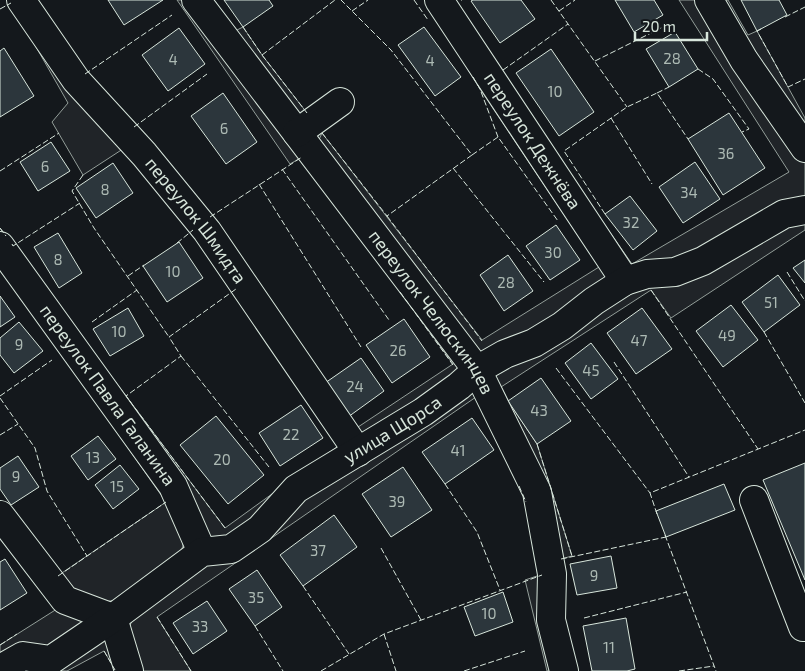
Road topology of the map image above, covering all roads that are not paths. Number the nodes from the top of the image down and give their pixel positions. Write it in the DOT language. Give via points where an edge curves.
graph roads {
  1 [pos="21,0"];
  2 [pos="196,0"];
  3 [pos="439,0"];
  4 [pos="709,0"];
  5 [pos="340,102"];
  6 [pos="297,133"];
  7 [pos="805,148"];
  8 [pos="805,210"];
  9 [pos="0,246"];
  10 [pos="625,281"];
  11 [pos="477,370"];
  12 [pos="358,452"];
  13 [pos="754,500"];
  14 [pos="0,515"];
  15 [pos="202,552"];
  16 [pos="113,618"];
  17 [pos="805,626"];
  18 [pos="0,670"];
  19 [pos="130,671"];
  20 [pos="564,671"];
  1 -- 12 [label="street, переулок Шмидта" via="76,80 144,154 207,231"];
  2 -- 6 [label="street, переулок Челюскинцев"];
  3 -- 10 [label="street, переулок Дежнёва"];
  4 -- 7 [label="street" via="744,60"];
  5 -- 6 [label="street"];
  6 -- 11 [label="street, переулок Челюскинцев"];
  8 -- 10 [label="street, улица Щорса" via="784,214 703,262 676,272 647,274"];
  9 -- 15 [label="street, переулок Павла Галанина" via="173,486"];
  10 -- 11 [label="street, улица Щорса" via="534,343"];
  11 -- 12 [label="street, улица Щорса" via="423,412"];
  11 -- 20 [label="street, переулок Челюскинцев" via="537,492 552,574 551,620"];
  12 -- 15 [label="street, улица Щорса" via="296,489 260,529 231,549"];
  13 -- 17 [label="street"];
  14 -- 16 [label="street" via="65,600"];
  15 -- 16 [label="street"];
  16 -- 18 [label="street" via="51,660 23,656"];
  16 -- 19 [label="street"];
}
